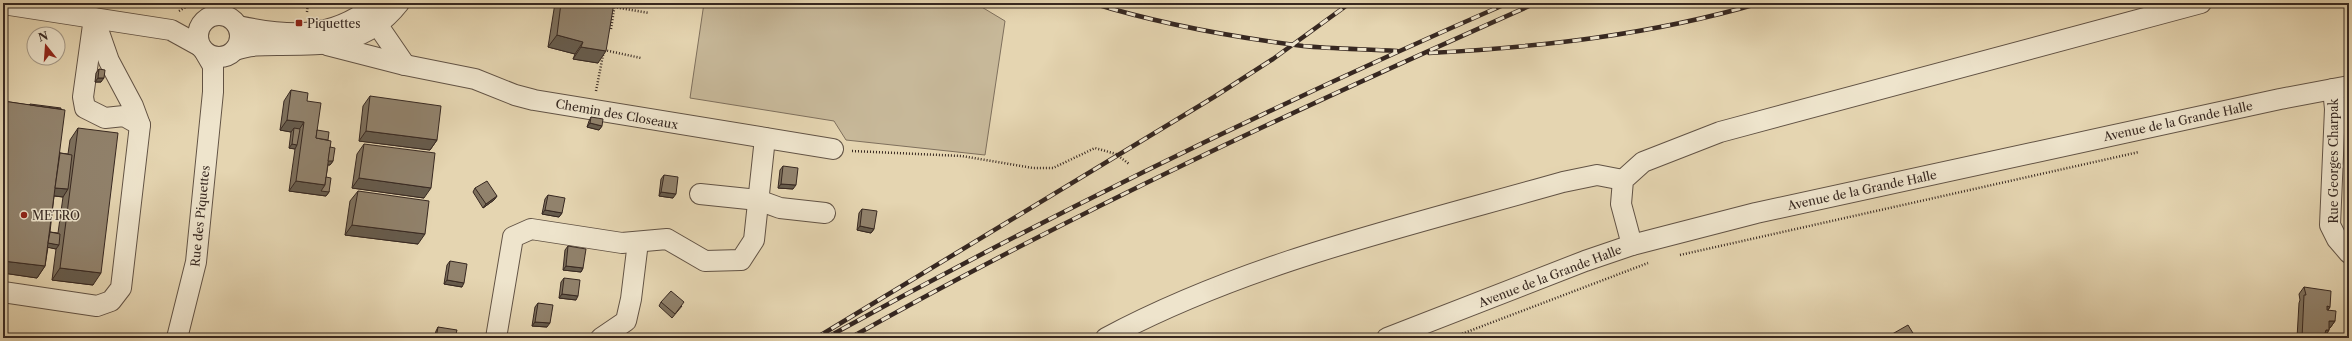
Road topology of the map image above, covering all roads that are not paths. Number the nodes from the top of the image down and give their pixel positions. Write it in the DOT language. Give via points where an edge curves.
graph roads {
  1 [pos="399,3"];
  2 [pos="2201,3"];
  3 [pos="3,4"];
  4 [pos="214,12"];
  5 [pos="374,13"];
  6 [pos="234,17"];
  7 [pos="94,18"];
  8 [pos="171,30"];
  9 [pos="327,45"];
  10 [pos="203,50"];
  11 [pos="233,52"];
  12 [pos="405,65"];
  13 [pos="2341,88"];
  14 [pos="213,92"];
  15 [pos="140,125"];
  16 [pos="765,138"];
  17 [pos="833,149"];
  18 [pos="1623,180"];
  19 [pos="700,194"];
  20 [pos="758,200"];
  21 [pos="826,213"];
  22 [pos="638,242"];
  23 [pos="1632,245"];
  24 [pos="2349,253"];
  25 [pos="3,292"];
  26 [pos="176,338"];
  27 [pos="496,338"];
  28 [pos="601,338"];
  29 [pos="1106,338"];
  30 [pos="1387,338"];
  1 -- 5 [label="street" via="389,16"];
  2 -- 18 [label="street" via="1720,132 1643,162"];
  3 -- 7 [label="street"];
  4 -- 6 [label="street"];
  4 -- 8 [label="street"];
  4 -- 10 [label="street" via="198,31"];
  5 -- 6 [label="street" via="336,28 304,34 273,32"];
  5 -- 9 [label="street" via="344,41"];
  5 -- 12 [label="street"];
  6 -- 11 [label="street" via="240,36"];
  7 -- 8 [label="street"];
  7 -- 15 [label="street" via="109,61"];
  7 -- 15 [label="street" via="83,97 85,108 105,118 124,116"];
  8 -- 10 [label="street"];
  9 -- 11 [label="street" via="248,46"];
  9 -- 12 [label="street, Chemin des Closeaux"];
  10 -- 11 [label="street" via="221,57"];
  10 -- 14 [label="street, Rue des Piquettes" via="213,66"];
  11 -- 14 [label="street, Rue des Piquettes" via="220,70"];
  12 -- 16 [label="street, Chemin des Closeaux" via="475,79 515,95"];
  13 -- 23 [label="street, Avenue de la Grande Halle" via="1756,213"];
  13 -- 24 [label="street, Rue Georges Charpak" via="2335,109 2330,225 2337,239"];
  14 -- 26 [label="street, Rue des Piquettes" via="196,262"];
  15 -- 25 [label="street" via="121,288 111,301 98,306"];
  16 -- 17 [label="street, Chemin des Closeaux"];
  16 -- 20 [label="street"];
  18 -- 23 [label="street" via="1621,204"];
  18 -- 29 [label="street" via="1597,175 1563,182 1292,259 1165,309"];
  19 -- 20 [label="street"];
  20 -- 21 [label="street" via="780,208"];
  20 -- 22 [label="street" via="754,240 741,260 705,261 667,239"];
  22 -- 27 [label="street" via="622,243 531,229 513,237"];
  22 -- 28 [label="street" via="626,321"];
  23 -- 30 [label="street, Avenue de la Grande Halle"];
}
